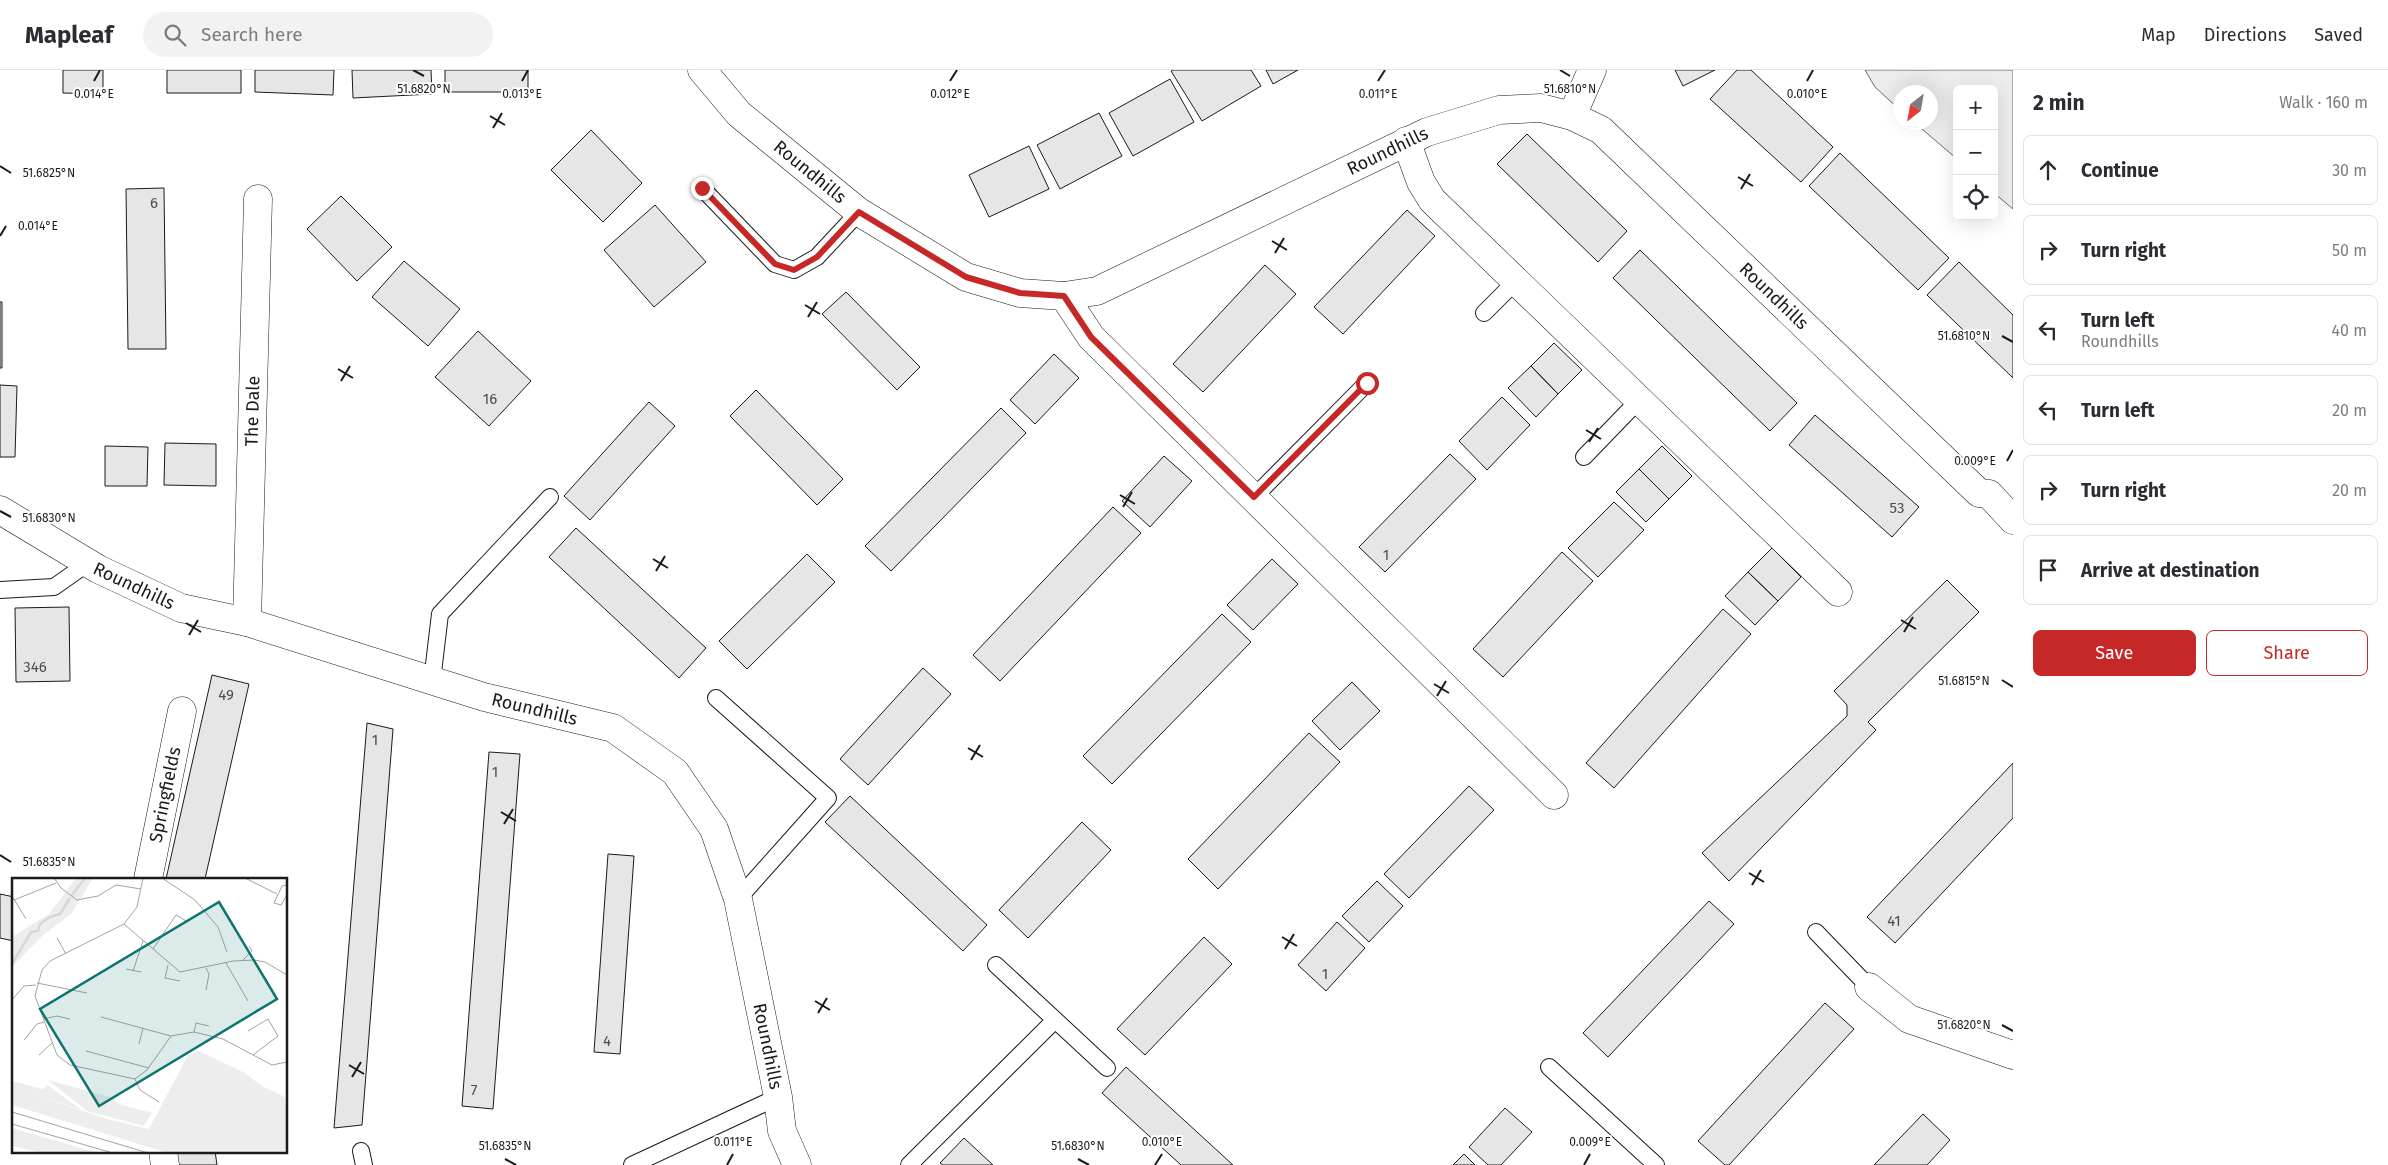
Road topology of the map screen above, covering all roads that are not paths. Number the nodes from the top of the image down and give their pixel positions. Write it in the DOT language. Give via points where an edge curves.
graph roads {
  1 [pos="702,70"];
  2 [pos="1592,70"];
  3 [pos="1572,116"];
  4 [pos="1406,141"];
  5 [pos="702,188"];
  6 [pos="258,199"];
  7 [pos="859,212"];
  8 [pos="1516,281"];
  9 [pos="1064,296"];
  10 [pos="1484,313"];
  11 [pos="1367,383"];
  12 [pos="1639,400"];
  13 [pos="1584,457"];
  14 [pos="550,496"];
  15 [pos="1254,497"];
  16 [pos="0,510"];
  17 [pos="2013,520"];
  18 [pos="88,563"];
  19 [pos="0,590"];
  20 [pos="1838,592"];
  21 [pos="247,622"];
  22 [pos="432,681"];
  23 [pos="716,698"];
  24 [pos="182,711"];
  25 [pos="1554,795"];
  26 [pos="148,878"];
  27 [pos="738,899"];
  28 [pos="1816,932"];
  29 [pos="996,965"];
  30 [pos="1869,987"];
  31 [pos="1056,1020"];
  32 [pos="2013,1055"];
  33 [pos="1549,1067"];
  34 [pos="1107,1068"];
  35 [pos="778,1097"];
  36 [pos="163,1152"];
  37 [pos="165,1165"];
  38 [pos="632,1165"];
  39 [pos="797,1165"];
  40 [pos="909,1165"];
  41 [pos="1656,1165"];
  1 -- 7 [label="street, Roundhills" via="739,114"];
  2 -- 3 [label="street"];
  3 -- 4 [label="street, Roundhills" via="1541,108 1500,110"];
  3 -- 17 [label="street, Roundhills" via="1601,130 1972,486 1989,494"];
  4 -- 8 [label="street" via="1421,182 1432,200"];
  4 -- 9 [label="street, Roundhills" via="1097,291"];
  5 -- 7 [label="lane" via="775,264 794,270 817,257"];
  6 -- 21 [label="street, The Dale"];
  7 -- 9 [label="street, Roundhills" via="966,277 1020,293"];
  8 -- 10 [label="lane"];
  8 -- 12 [label="street"];
  9 -- 15 [label="street" via="1091,337"];
  11 -- 15 [label="lane"];
  12 -- 13 [label="lane"];
  12 -- 20 [label="street"];
  14 -- 22 [label="lane" via="440,614"];
  15 -- 25 [label="street"];
  16 -- 18 [label="street, Roundhills"];
  18 -- 19 [label="lane" via="54,588"];
  18 -- 21 [label="street, Roundhills" via="182,608"];
  21 -- 22 [label="street, Roundhills"];
  22 -- 27 [label="street, Roundhills" via="613,728 675,772 714,829"];
  23 -- 27 [label="lane" via="828,798"];
  24 -- 26 [label="street, Springfields"];
  27 -- 35 [label="street, Roundhills"];
  28 -- 30 [label="lane"];
  29 -- 31 [label="lane"];
  30 -- 32 [label="street" via="1909,1019"];
  31 -- 34 [label="lane"];
  31 -- 40 [label="lane"];
  33 -- 41 [label="lane"];
  35 -- 38 [label="lane"];
  35 -- 39 [label="street, Roundhills" via="782,1131"];
  36 -- 37 [label="street"];
}
